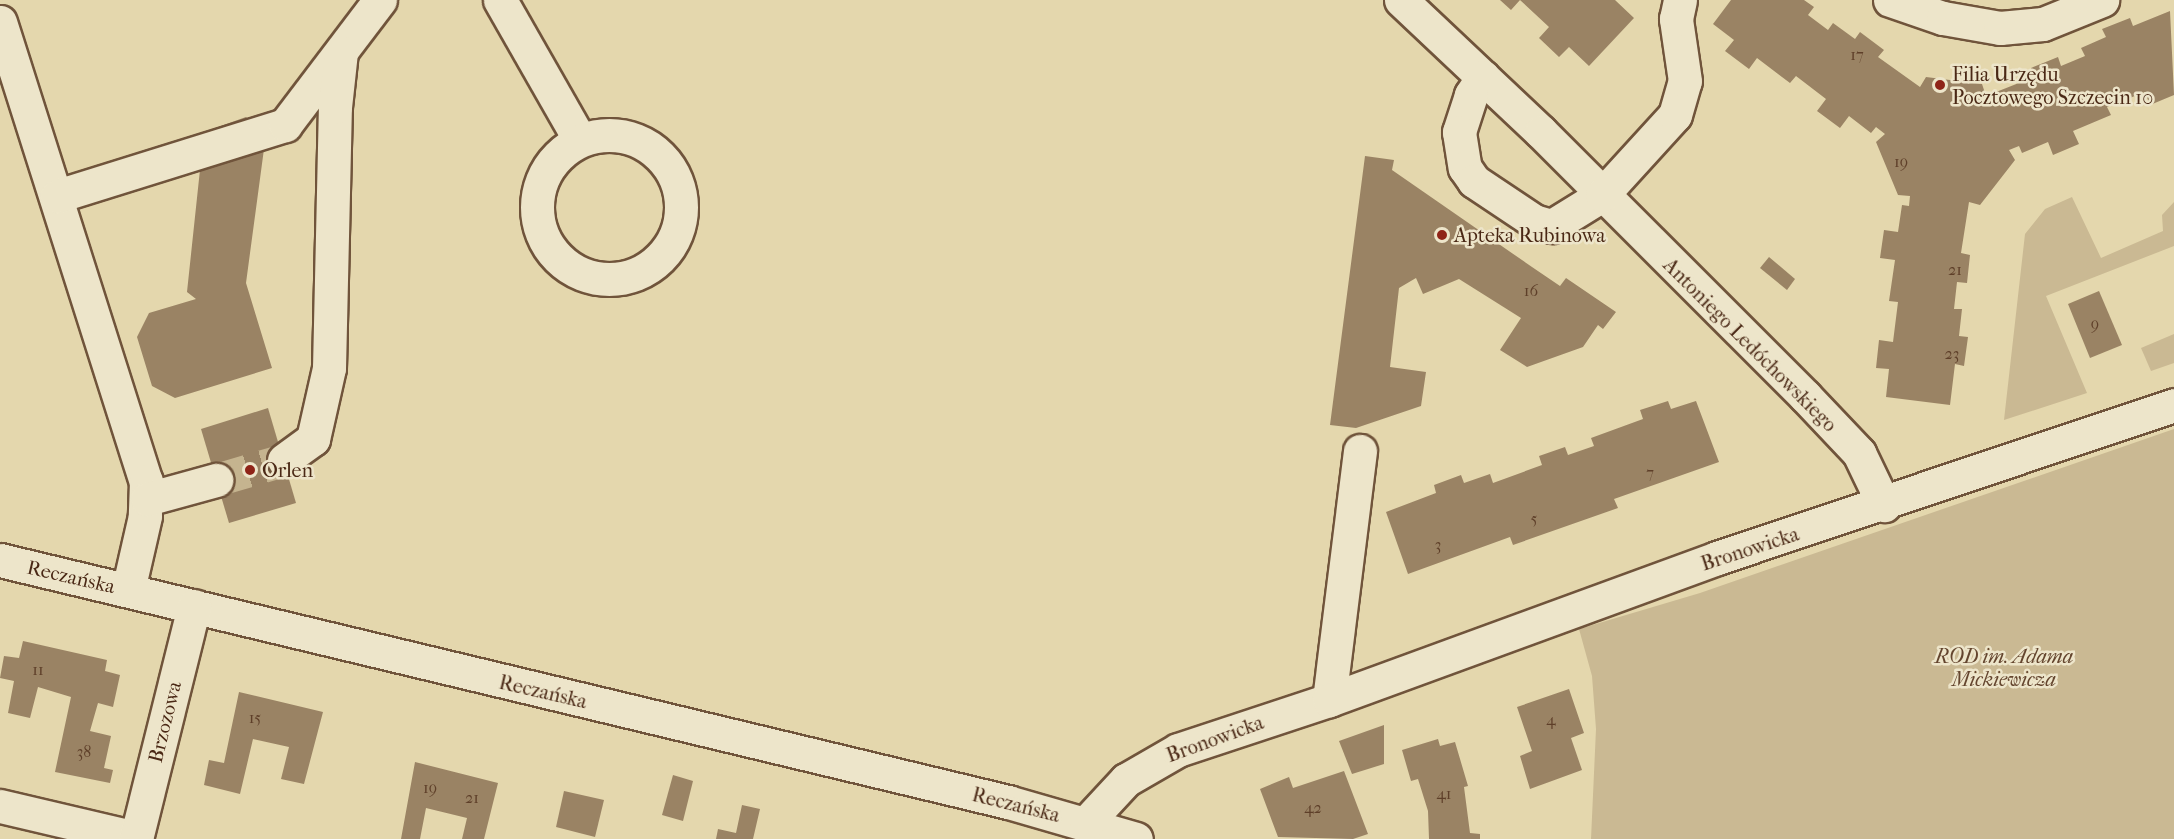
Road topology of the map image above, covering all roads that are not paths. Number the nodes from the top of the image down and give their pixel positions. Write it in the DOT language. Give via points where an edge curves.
graph roads {
  1 [pos="380,0"];
  2 [pos="500,0"];
  3 [pos="1401,0"];
  4 [pos="1680,0"];
  5 [pos="1890,0"];
  6 [pos="2102,0"];
  7 [pos="0,22"];
  8 [pos="341,52"];
  9 [pos="1483,77"];
  10 [pos="580,140"];
  11 [pos="1602,195"];
  12 [pos="57,196"];
  13 [pos="2174,405"];
  14 [pos="1360,451"];
  15 [pos="284,460"];
  16 [pos="216,480"];
  17 [pos="147,499"];
  18 [pos="1884,505"];
  19 [pos="0,560"];
  20 [pos="128,590"];
  21 [pos="194,606"];
  22 [pos="1329,700"];
  23 [pos="0,806"];
  24 [pos="1086,823"];
  25 [pos="136,838"];
  26 [pos="1136,839"];
  1 -- 8 [label="street"];
  2 -- 10 [label="street"];
  3 -- 9 [label="street, Antoniego Ledóchowskiego"];
  4 -- 11 [label="street" via="1676,19 1685,81 1682,101"];
  5 -- 6 [label="street" via="1943,18 2000,28 2043,24"];
  7 -- 12 [label="street"];
  8 -- 12 [label="street" via="285,125"];
  8 -- 15 [label="street" via="335,107 329,368 313,440"];
  9 -- 11 [label="street, Antoniego Ledóchowskiego"];
  9 -- 11 [label="street" via="1471,95 1459,132 1458,148 1474,181 1544,225 1563,221"];
  10 -- 10 [label="street" via="557,156 542,178 536,205 540,232 554,255 576,272 602,279 629,277 654,264 676,236 681,209 677,182 657,152 633,138 607,134"];
  11 -- 18 [label="street, Antoniego Ledóchowskiego" via="1859,453"];
  12 -- 17 [label="street" via="146,481"];
  13 -- 18 [label="street, Bronowicka"];
  14 -- 22 [label="street"];
  16 -- 17 [label="street"];
  17 -- 20 [label="street"];
  18 -- 22 [label="street, Bronowicka" via="1706,562"];
  19 -- 20 [label="street, Reczańska"];
  20 -- 21 [label="street, Reczańska"];
  21 -- 24 [label="street, Reczańska"];
  21 -- 25 [label="street, Brzozowa"];
  22 -- 24 [label="street, Bronowicka" via="1178,750 1126,780"];
  23 -- 25 [label="street"];
  24 -- 26 [label="street, Reczańska"];
}
